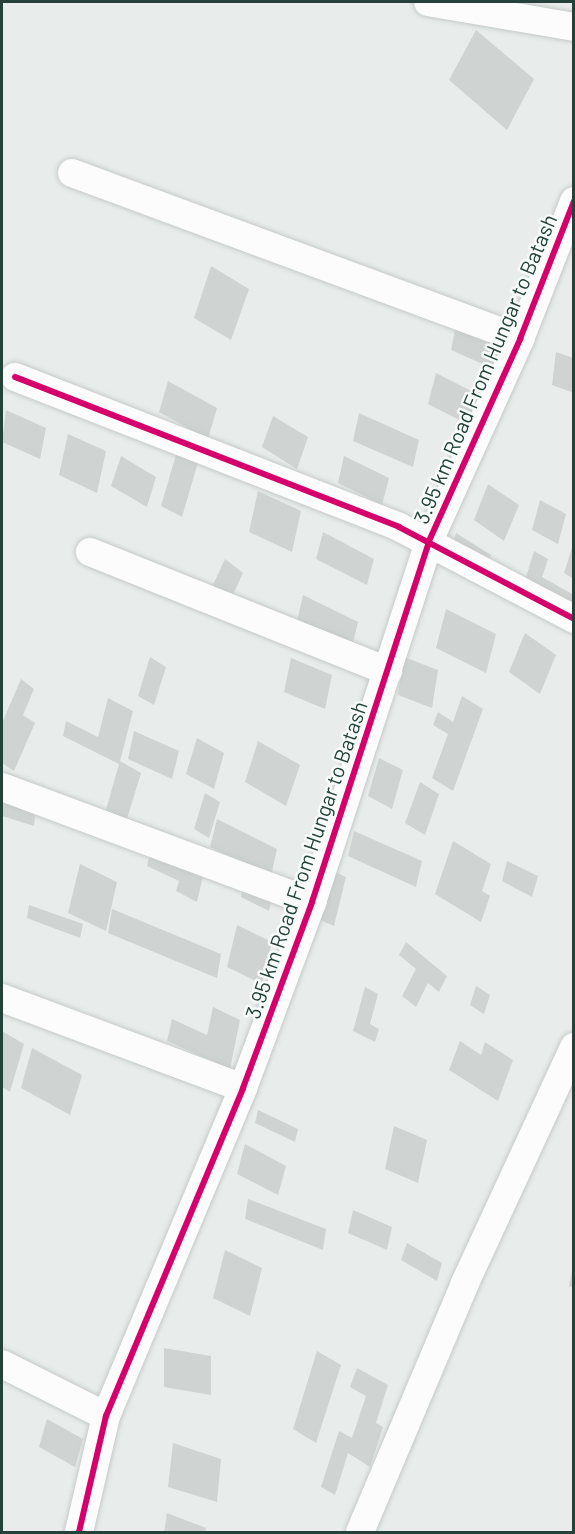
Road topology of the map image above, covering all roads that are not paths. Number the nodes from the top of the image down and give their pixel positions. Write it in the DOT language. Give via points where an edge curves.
graph roads {
  1 [pos="428,2"];
  2 [pos="573,27"];
  3 [pos="72,173"];
  4 [pos="573,201"];
  5 [pos="520,339"];
  6 [pos="15,377"];
  7 [pos="429,541"];
  8 [pos="90,552"];
  9 [pos="573,619"];
  10 [pos="388,671"];
  11 [pos="2,787"];
  12 [pos="312,902"];
  13 [pos="2,998"];
  14 [pos="573,1047"];
  15 [pos="243,1088"];
  16 [pos="2,1364"];
  17 [pos="106,1416"];
  18 [pos="80,1533"];
  19 [pos="360,1533"];
  1 -- 2 [label="street"];
  3 -- 5 [label="street"];
  4 -- 5 [label="street, 3.95 km Road From Hungar to Batash"];
  5 -- 7 [label="street, 3.95 km Road From Hungar to Batash"];
  6 -- 7 [label="street"];
  7 -- 9 [label="street"];
  7 -- 10 [label="street, 3.95 km Road From Hungar to Batash"];
  8 -- 10 [label="street"];
  10 -- 12 [label="street, 3.95 km Road From Hungar to Batash"];
  11 -- 12 [label="street"];
  12 -- 15 [label="street, 3.95 km Road From Hungar to Batash"];
  13 -- 15 [label="street"];
  14 -- 19 [label="street" via="465,1283"];
  15 -- 17 [label="street, 3.95 km Road From Hungar to Batash"];
  16 -- 17 [label="street"];
  17 -- 18 [label="street, 3.95 km Road From Hungar to Batash"];
}
